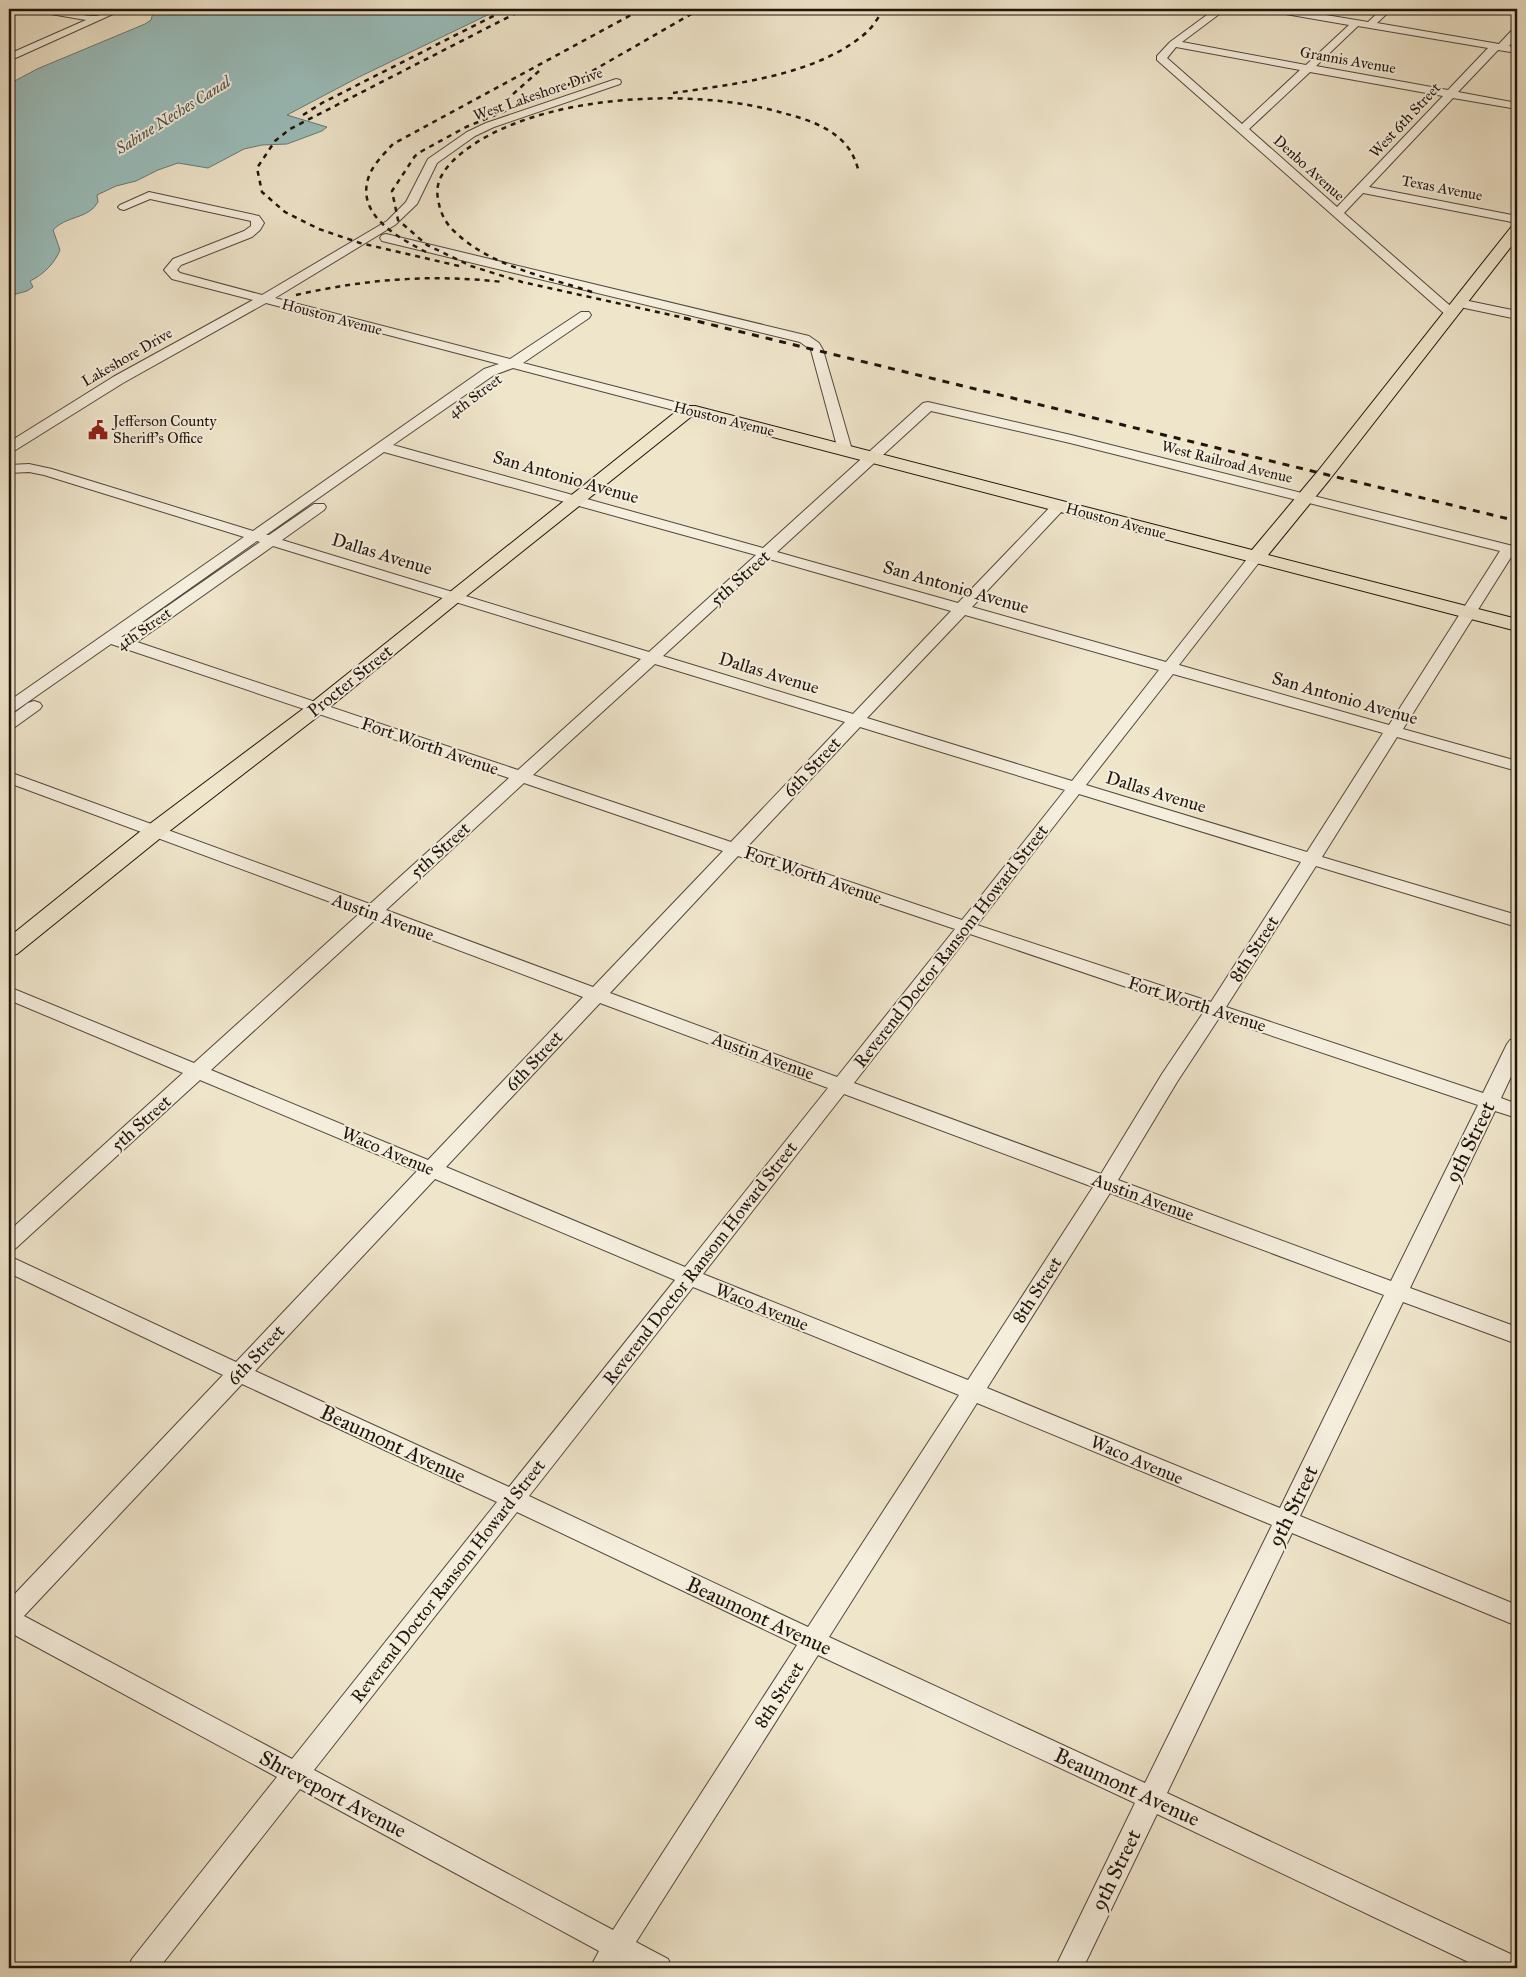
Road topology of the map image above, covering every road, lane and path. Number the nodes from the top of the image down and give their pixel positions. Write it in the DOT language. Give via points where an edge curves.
graph roads {
  1 [pos="39,9"];
  2 [pos="119,9"];
  3 [pos="1221,9"];
  4 [pos="1274,9"];
  5 [pos="1387,9"];
  6 [pos="96,19"];
  7 [pos="1356,23"];
  8 [pos="1370,25"];
  9 [pos="1517,31"];
  10 [pos="1174,44"];
  11 [pos="1498,47"];
  12 [pos="1517,50"];
  13 [pos="9,58"];
  14 [pos="1306,68"];
  15 [pos="616,82"];
  16 [pos="1450,94"];
  17 [pos="1517,106"];
  18 [pos="1242,129"];
  19 [pos="1360,189"];
  20 [pos="124,207"];
  21 [pos="1338,213"];
  22 [pos="1517,220"];
  23 [pos="1515,234"];
  24 [pos="386,238"];
  25 [pos="264,299"];
  26 [pos="1455,308"];
  27 [pos="585,315"];
  28 [pos="1517,315"];
  29 [pos="512,364"];
  30 [pos="928,406"];
  31 [pos="689,410"];
  32 [pos="383,447"];
  33 [pos="9,448"];
  34 [pos="845,450"];
  35 [pos="398,451"];
  36 [pos="872,457"];
  37 [pos="9,469"];
  38 [pos="1304,498"];
  39 [pos="575,499"];
  40 [pos="1058,506"];
  41 [pos="256,535"];
  42 [pos="272,541"];
  43 [pos="1513,550"];
  44 [pos="767,553"];
  45 [pos="1256,557"];
  46 [pos="453,597"];
  47 [pos="962,608"];
  48 [pos="1469,612"];
  49 [pos="1517,625"];
  50 [pos="118,640"];
  51 [pos="652,658"];
  52 [pos="1171,667"];
  53 [pos="318,707"];
  54 [pos="9,708"];
  55 [pos="856,720"];
  56 [pos="9,724"];
  57 [pos="1393,731"];
  58 [pos="1517,766"];
  59 [pos="521,776"];
  60 [pos="9,777"];
  61 [pos="1076,788"];
  62 [pos="155,831"];
  63 [pos="735,848"];
  64 [pos="1311,860"];
  65 [pos="372,913"];
  66 [pos="1517,922"];
  67 [pos="966,928"];
  68 [pos="9,949"];
  69 [pos="9,993"];
  70 [pos="597,994"];
  71 [pos="1215,1010"];
  72 [pos="1517,1044"];
  73 [pos="197,1072"];
  74 [pos="841,1085"];
  75 [pos="1489,1102"];
  76 [pos="1517,1111"];
  77 [pos="432,1169"];
  78 [pos="1106,1183"];
  79 [pos="9,1243"];
  80 [pos="9,1264"];
  81 [pos="689,1277"];
  82 [pos="1398,1292"];
  83 [pos="1517,1336"];
  84 [pos="240,1372"];
  85 [pos="972,1391"];
  86 [pos="513,1499"];
  87 [pos="1286,1522"];
  88 [pos="9,1616"];
  89 [pos="1517,1616"];
  90 [pos="9,1620"];
  91 [pos="813,1641"];
  92 [pos="296,1774"];
  93 [pos="1151,1798"];
  94 [pos="611,1958"];
  95 [pos="142,1968"];
  96 [pos="658,1968"];
  97 [pos="1069,1968"];
  98 [pos="1510,1968"];
  1 -- 6 [label="street"];
  2 -- 6 [label="street"];
  3 -- 10 [label="street"];
  4 -- 7 [label="street"];
  5 -- 8 [label="street"];
  6 -- 13 [label="street"];
  7 -- 8 [label="street"];
  7 -- 14 [label="street"];
  8 -- 11 [label="street"];
  9 -- 11 [label="street, West 6th Street"];
  10 -- 14 [label="street, Grannis Avenue"];
  10 -- 18 [label="street, Denbo Avenue" via="1161,58"];
  11 -- 12 [label="street"];
  11 -- 16 [label="street, West 6th Street"];
  14 -- 16 [label="street, Grannis Avenue"];
  14 -- 18 [label="street"];
  15 -- 25 [label="street, West Lakeshore Drive" via="471,134 432,161 411,204 391,223"];
  16 -- 17 [label="street, Grannis Avenue"];
  16 -- 19 [label="street, West 6th Street"];
  18 -- 21 [label="street, Denbo Avenue"];
  19 -- 21 [label="street, West 6th Street"];
  19 -- 22 [label="street, Texas Avenue"];
  20 -- 25 [label="street, Houston Avenue" via="149,195 255,218 256,228 248,234 177,262 170,270 176,276"];
  21 -- 26 [label="street, Denbo Avenue"];
  23 -- 26 [label="main road"];
  24 -- 34 [label="street" via="804,339 817,350"];
  25 -- 29 [label="street, Houston Avenue"];
  25 -- 33 [label="street, Lakeshore Drive" via="118,380"];
  26 -- 28 [label="street"];
  26 -- 38 [label="main road"];
  27 -- 29 [label="street"];
  29 -- 31 [label="street, Houston Avenue"];
  29 -- 32 [label="street, 4th Street" via="489,372"];
  29 -- 35 [label="street, 4th Street" via="501,379"];
  30 -- 36 [label="street, 5th Street"];
  30 -- 38 [label="street, West Railroad Avenue"];
  31 -- 34 [label="main road, Houston Avenue"];
  31 -- 39 [label="main road, Procter Street"];
  32 -- 35 [label="street, San Antonio Avenue"];
  32 -- 41 [label="street, 4th Street"];
  34 -- 36 [label="main road, Houston Avenue"];
  35 -- 39 [label="street, San Antonio Avenue"];
  35 -- 42 [label="street, 4th Street"];
  36 -- 40 [label="main road, Houston Avenue"];
  36 -- 44 [label="street, 5th Street"];
  37 -- 41 [label="street, Dallas Avenue" via="29,468 48,473"];
  38 -- 43 [label="street, West Railroad Avenue"];
  38 -- 45 [label="main road"];
  39 -- 44 [label="street, San Antonio Avenue"];
  39 -- 46 [label="main road, Procter Street"];
  40 -- 45 [label="main road, Houston Avenue"];
  40 -- 47 [label="street, 6th Street"];
  41 -- 42 [label="street, Dallas Avenue"];
  41 -- 50 [label="street, 4th Street"];
  42 -- 46 [label="street, Dallas Avenue"];
  42 -- 50 [label="street, 4th Street"];
  43 -- 48 [label="street"];
  44 -- 47 [label="street, San Antonio Avenue"];
  44 -- 51 [label="street, 5th Street"];
  45 -- 48 [label="main road, Houston Avenue"];
  45 -- 52 [label="street, Reverend Doctor Ransom Howard Street"];
  46 -- 51 [label="street, Dallas Avenue"];
  46 -- 53 [label="main road, Procter Street"];
  47 -- 52 [label="street, San Antonio Avenue"];
  47 -- 55 [label="street, 6th Street"];
  48 -- 49 [label="main road, Houston Avenue"];
  48 -- 57 [label="street, 8th Street"];
  50 -- 53 [label="street, Fort Worth Avenue"];
  50 -- 54 [label="street, 4th Street"];
  50 -- 56 [label="street, 4th Street"];
  51 -- 55 [label="street, Dallas Avenue"];
  51 -- 59 [label="street, 5th Street"];
  52 -- 57 [label="street, San Antonio Avenue"];
  52 -- 61 [label="street, Reverend Doctor Ransom Howard Street"];
  53 -- 59 [label="street, Fort Worth Avenue"];
  53 -- 62 [label="main road, Procter Street"];
  55 -- 61 [label="street, Dallas Avenue"];
  55 -- 63 [label="street, 6th Street"];
  57 -- 58 [label="street, San Antonio Avenue"];
  57 -- 64 [label="street, 8th Street"];
  59 -- 63 [label="street, Fort Worth Avenue"];
  59 -- 65 [label="street, 5th Street"];
  60 -- 62 [label="street, Austin Avenue"];
  61 -- 64 [label="street, Dallas Avenue"];
  61 -- 67 [label="street, Reverend Doctor Ransom Howard Street"];
  62 -- 65 [label="street, Austin Avenue"];
  62 -- 68 [label="main road, Procter Street"];
  63 -- 67 [label="street, Fort Worth Avenue"];
  63 -- 70 [label="street, 6th Street"];
  64 -- 66 [label="street, Dallas Avenue"];
  64 -- 71 [label="street, 8th Street"];
  65 -- 70 [label="street, Austin Avenue"];
  65 -- 73 [label="street, 5th Street"];
  67 -- 71 [label="street, Fort Worth Avenue"];
  67 -- 74 [label="street, Reverend Doctor Ransom Howard Street"];
  69 -- 73 [label="street, Waco Avenue"];
  70 -- 74 [label="street, Austin Avenue"];
  70 -- 77 [label="street, 6th Street"];
  71 -- 75 [label="street, Fort Worth Avenue"];
  71 -- 78 [label="street, 8th Street" via="1169,1078"];
  72 -- 75 [label="street, 9th Street"];
  73 -- 77 [label="street, Waco Avenue"];
  73 -- 79 [label="street, 5th Street"];
  74 -- 78 [label="street, Austin Avenue"];
  74 -- 81 [label="street, Reverend Doctor Ransom Howard Street"];
  75 -- 76 [label="street, Fort Worth Avenue"];
  75 -- 82 [label="street, 9th Street"];
  77 -- 81 [label="street, Waco Avenue"];
  77 -- 84 [label="street, 6th Street"];
  78 -- 82 [label="street, Austin Avenue"];
  78 -- 85 [label="street, 8th Street"];
  80 -- 84 [label="street, Beaumont Avenue"];
  81 -- 85 [label="street, Waco Avenue"];
  81 -- 86 [label="street, Reverend Doctor Ransom Howard Street"];
  82 -- 83 [label="street, Austin Avenue"];
  82 -- 87 [label="street, 9th Street"];
  84 -- 86 [label="street, Beaumont Avenue"];
  84 -- 88 [label="street, 6th Street"];
  85 -- 87 [label="street, Waco Avenue"];
  85 -- 91 [label="street, 8th Street"];
  86 -- 91 [label="street, Beaumont Avenue"];
  86 -- 92 [label="street, Reverend Doctor Ransom Howard Street"];
  87 -- 89 [label="street, Waco Avenue"];
  87 -- 93 [label="street, 9th Street"];
  90 -- 92 [label="street, Shreveport Avenue"];
  91 -- 93 [label="street, Beaumont Avenue"];
  91 -- 94 [label="street, 8th Street"];
  92 -- 94 [label="street, Shreveport Avenue"];
  92 -- 95 [label="street, Reverend Doctor Ransom Howard Street"];
  93 -- 97 [label="street, 9th Street"];
  93 -- 98 [label="street, Beaumont Avenue"];
  94 -- 96 [label="street, Shreveport Avenue"];
}
